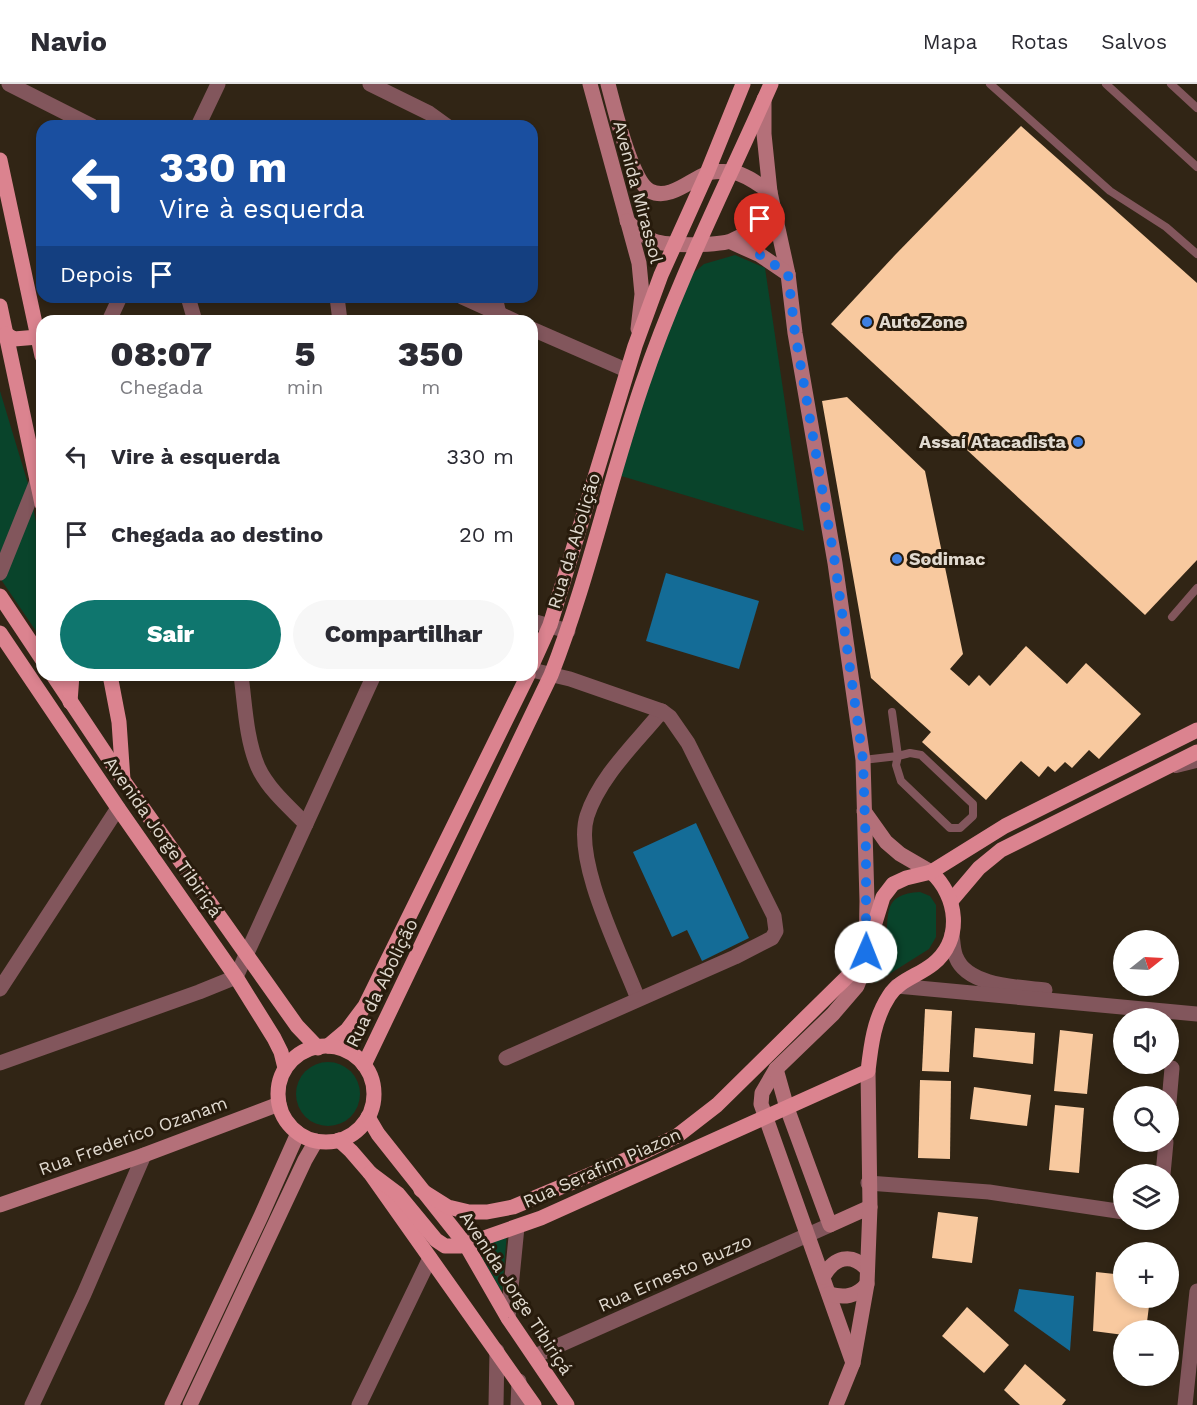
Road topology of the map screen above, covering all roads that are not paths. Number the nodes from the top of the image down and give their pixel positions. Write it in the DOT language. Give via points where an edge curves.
graph roads {
  1 [pos="9,84"];
  2 [pos="218,84"];
  3 [pos="370,84"];
  4 [pos="590,84"];
  5 [pos="608,84"];
  6 [pos="743,84"];
  7 [pos="749,84"];
  8 [pos="771,84"];
  9 [pos="990,84"];
  10 [pos="1106,84"];
  11 [pos="1170,84"];
  12 [pos="764,99"];
  13 [pos="1197,108"];
  14 [pos="80,120"];
  15 [pos="201,120"];
  16 [pos="439,120"];
  17 [pos="718,144"];
  18 [pos="0,160"];
  19 [pos="1197,167"];
  20 [pos="732,172"];
  21 [pos="707,173"];
  22 [pos="770,192"];
  23 [pos="774,216"];
  24 [pos="627,221"];
  25 [pos="731,242"];
  26 [pos="675,244"];
  27 [pos="698,244"];
  28 [pos="1197,254"];
  29 [pos="788,274"];
  30 [pos="473,303"];
  31 [pos="0,306"];
  32 [pos="494,315"];
  33 [pos="36,328"];
  34 [pos="538,332"];
  35 [pos="6,334"];
  36 [pos="36,337"];
  37 [pos="635,346"];
  38 [pos="626,370"];
  39 [pos="36,463"];
  40 [pos="36,483"];
  41 [pos="0,573"];
  42 [pos="1197,588"];
  43 [pos="0,596"];
  44 [pos="1172,617"];
  45 [pos="538,623"];
  46 [pos="550,626"];
  47 [pos="568,631"];
  48 [pos="0,633"];
  49 [pos="36,650"];
  50 [pos="538,654"];
  51 [pos="538,670"];
  52 [pos="551,675"];
  53 [pos="57,681"];
  54 [pos="72,681"];
  55 [pos="111,681"];
  56 [pos="242,681"];
  57 [pos="371,681"];
  58 [pos="525,681"];
  59 [pos="70,701"];
  60 [pos="662,711"];
  61 [pos="892,712"];
  62 [pos="56,714"];
  63 [pos="1197,730"];
  64 [pos="1197,752"];
  65 [pos="898,756"];
  66 [pos="863,760"];
  67 [pos="1197,764"];
  68 [pos="123,780"];
  69 [pos="1124,788"];
  70 [pos="118,808"];
  71 [pos="864,812"];
  72 [pos="306,824"];
  73 [pos="931,872"];
  74 [pos="951,901"];
  75 [pos="952,934"];
  76 [pos="866,952"];
  77 [pos="248,953"];
  78 [pos="236,977"];
  79 [pos="897,986"];
  80 [pos="0,989"];
  81 [pos="638,999"];
  82 [pos="1197,1006"];
  83 [pos="1197,1014"];
  84 [pos="323,1047"];
  85 [pos="506,1058"];
  86 [pos="0,1063"];
  87 [pos="364,1065"];
  88 [pos="285,1068"];
  89 [pos="776,1070"];
  90 [pos="868,1071"];
  91 [pos="279,1104"];
  92 [pos="787,1108"];
  93 [pos="368,1117"];
  94 [pos="765,1118"];
  95 [pos="297,1133"];
  96 [pos="339,1140"];
  97 [pos="316,1141"];
  98 [pos="144,1155"];
  99 [pos="370,1173"];
  100 [pos="868,1183"];
  101 [pos="421,1190"];
  102 [pos="0,1205"];
  103 [pos="870,1207"];
  104 [pos="1113,1210"];
  105 [pos="830,1225"];
  106 [pos="517,1227"];
  107 [pos="809,1235"];
  108 [pos="466,1245"];
  109 [pos="430,1258"];
  110 [pos="823,1277"];
  111 [pos="867,1277"];
  112 [pos="1197,1291"];
  113 [pos="829,1294"];
  114 [pos="508,1318"];
  115 [pos="497,1351"];
  116 [pos="535,1356"];
  117 [pos="853,1362"];
  118 [pos="519,1382"];
  119 [pos="32,1405"];
  120 [pos="172,1405"];
  121 [pos="190,1405"];
  122 [pos="359,1405"];
  123 [pos="496,1405"];
  124 [pos="518,1405"];
  125 [pos="534,1405"];
  126 [pos="567,1405"];
  127 [pos="836,1405"];
  128 [pos="1185,1405"];
  1 -- 14 [label="street"];
  2 -- 15 [label="street"];
  3 -- 16 [label="street"];
  4 -- 24 [label="main road, Avenida Mirassol"];
  5 -- 21 [label="main road, Avenida Mirassol" via="630,158 649,191 674,190"];
  6 -- 17 [label="main road, Rua da Abolição"];
  7 -- 17 [label="main road" via="727,135"];
  8 -- 12 [label="main road, Rua da Abolição"];
  9 -- 28 [label="lane" via="1110,191 1166,227"];
  10 -- 19 [label="lane"];
  11 -- 13 [label="lane"];
  12 -- 20 [label="main road, Rua da Abolição"];
  12 -- 22 [label="main road"];
  17 -- 21 [label="main road, Rua da Abolição"];
  18 -- 33 [label="main road"];
  20 -- 21 [label="main road, Avenida Mirassol"];
  20 -- 22 [label="main road, Avenida Mirassol"];
  20 -- 27 [label="main road, Rua da Abolição"];
  21 -- 26 [label="main road, Rua da Abolição"];
  22 -- 23 [label="main road"];
  23 -- 25 [label="main road"];
  23 -- 29 [label="main road"];
  24 -- 26 [label="main road" via="654,241"];
  24 -- 37 [label="main road, Avenida Mirassol" via="639,262 642,294"];
  25 -- 27 [label="main road"];
  25 -- 29 [label="main road"];
  26 -- 27 [label="main road"];
  26 -- 37 [label="main road, Rua da Abolição"];
  27 -- 47 [label="main road, Rua da Abolição" via="641,385"];
  29 -- 66 [label="main road"];
  30 -- 32 [label="street"];
  31 -- 35 [label="main road"];
  34 -- 38 [label="street"];
  35 -- 36 [label="main road" via="14,339"];
  35 -- 39 [label="main road"];
  37 -- 38 [label="main road, Rua da Abolição"];
  38 -- 46 [label="main road, Rua da Abolição"];
  40 -- 41 [label="street"];
  42 -- 44 [label="lane"];
  43 -- 49 [label="main road"];
  45 -- 46 [label="street"];
  46 -- 47 [label="street"];
  46 -- 50 [label="main road, Rua da Abolição"];
  47 -- 52 [label="main road, Rua da Abolição"];
  48 -- 62 [label="main road, Avenida Jorge Tibiriçá"];
  51 -- 52 [label="street"];
  52 -- 60 [label="street"];
  52 -- 87 [label="main road, Rua da Abolição"];
  53 -- 59 [label="main road, Avenida Jorge Tibiriçá"];
  54 -- 59 [label="main road"];
  55 -- 68 [label="main road"];
  56 -- 72 [label="street" via="258,766 270,787"];
  57 -- 72 [label="street"];
  58 -- 84 [label="main road, Rua da Abolição" via="364,1006 347,1030"];
  59 -- 62 [label="main road"];
  59 -- 68 [label="main road, Avenida Jorge Tibiriçá"];
  60 -- 81 [label="street" via="599,790 587,816 584,842 589,872"];
  60 -- 81 [label="street" via="688,743 774,916 776,931 766,942"];
  61 -- 65 [label="lane"];
  62 -- 70 [label="main road, Avenida Jorge Tibiriçá"];
  63 -- 73 [label="main road" via="1005,826"];
  64 -- 69 [label="main road"];
  65 -- 65 [label="lane" via="896,765 901,781 950,828 960,828 973,816 973,804 921,755"];
  65 -- 66 [label="lane"];
  66 -- 71 [label="main road"];
  67 -- 69 [label="lane"];
  68 -- 77 [label="main road, Avenida Jorge Tibiriçá"];
  69 -- 74 [label="main road" via="1001,850 979,868"];
  70 -- 78 [label="main road, Avenida Jorge Tibiriçá"];
  70 -- 80 [label="street"];
  71 -- 73 [label="main road" via="886,842"];
  71 -- 76 [label="main road"];
  72 -- 77 [label="street"];
  73 -- 74 [label="main road"];
  73 -- 76 [label="main road" via="893,884 883,897"];
  74 -- 75 [label="main road"];
  75 -- 79 [label="main road" via="944,953"];
  75 -- 82 [label="street" via="955,957 978,980"];
  76 -- 89 [label="main road" via="861,976 849,997"];
  76 -- 101 [label="main road" via="849,975 717,1105 677,1136 513,1207 469,1212 448,1207"];
  77 -- 78 [label="street"];
  77 -- 84 [label="main road, Avenida Jorge Tibiriçá" via="297,1026"];
  78 -- 86 [label="street"];
  78 -- 88 [label="main road, Avenida Jorge Tibiriçá" via="274,1038"];
  79 -- 83 [label="street"];
  79 -- 90 [label="main road" via="879,1014"];
  81 -- 85 [label="street"];
  84 -- 87 [label="main road" via="350,1053"];
  84 -- 88 [label="main road" via="308,1049"];
  87 -- 93 [label="main road" via="373,1089"];
  88 -- 91 [label="main road" via="279,1081"];
  89 -- 92 [label="main road"];
  89 -- 94 [label="main road" via="762,1093"];
  90 -- 92 [label="main road, Rua Serafim Piazon"];
  90 -- 100 [label="main road"];
  91 -- 95 [label="main road" via="286,1121"];
  91 -- 98 [label="main road, Rua Frederico Ozanam"];
  92 -- 94 [label="main road, Rua Serafim Piazon"];
  92 -- 105 [label="main road"];
  93 -- 96 [label="main road" via="351,1135"];
  93 -- 101 [label="main road, Avenida Jorge Tibiriçá"];
  94 -- 106 [label="main road, Rua Serafim Piazon"];
  94 -- 107 [label="main road"];
  95 -- 97 [label="main road"];
  95 -- 120 [label="main road"];
  96 -- 97 [label="main road"];
  96 -- 99 [label="main road"];
  97 -- 121 [label="main road"];
  98 -- 102 [label="main road, Rua Frederico Ozanam"];
  98 -- 119 [label="street"];
  99 -- 108 [label="main road, Rua Serafim Piazon" via="398,1194 436,1240 446,1246"];
  99 -- 109 [label="main road"];
  100 -- 103 [label="main road"];
  100 -- 104 [label="street" via="988,1192"];
  101 -- 108 [label="main road, Avenida Jorge Tibiriçá"];
  103 -- 105 [label="main road"];
  103 -- 111 [label="main road"];
  105 -- 107 [label="street, Rua Ernesto Buzzo"];
  106 -- 108 [label="main road, Rua Serafim Piazon"];
  106 -- 114 [label="street"];
  107 -- 110 [label="main road"];
  107 -- 116 [label="street, Rua Ernesto Buzzo"];
  108 -- 114 [label="main road, Avenida Jorge Tibiriçá"];
  109 -- 115 [label="main road"];
  109 -- 122 [label="street"];
  110 -- 111 [label="main road" via="832,1264 854,1259"];
  110 -- 113 [label="main road"];
  111 -- 113 [label="main road" via="855,1294"];
  111 -- 117 [label="main road"];
  112 -- 128 [label="street"];
  113 -- 117 [label="main road"];
  114 -- 116 [label="main road, Avenida Jorge Tibiriçá"];
  115 -- 118 [label="main road"];
  115 -- 123 [label="street"];
  116 -- 126 [label="main road, Avenida Jorge Tibiriçá"];
  117 -- 127 [label="main road"];
  118 -- 124 [label="street"];
  118 -- 125 [label="main road"];
}
